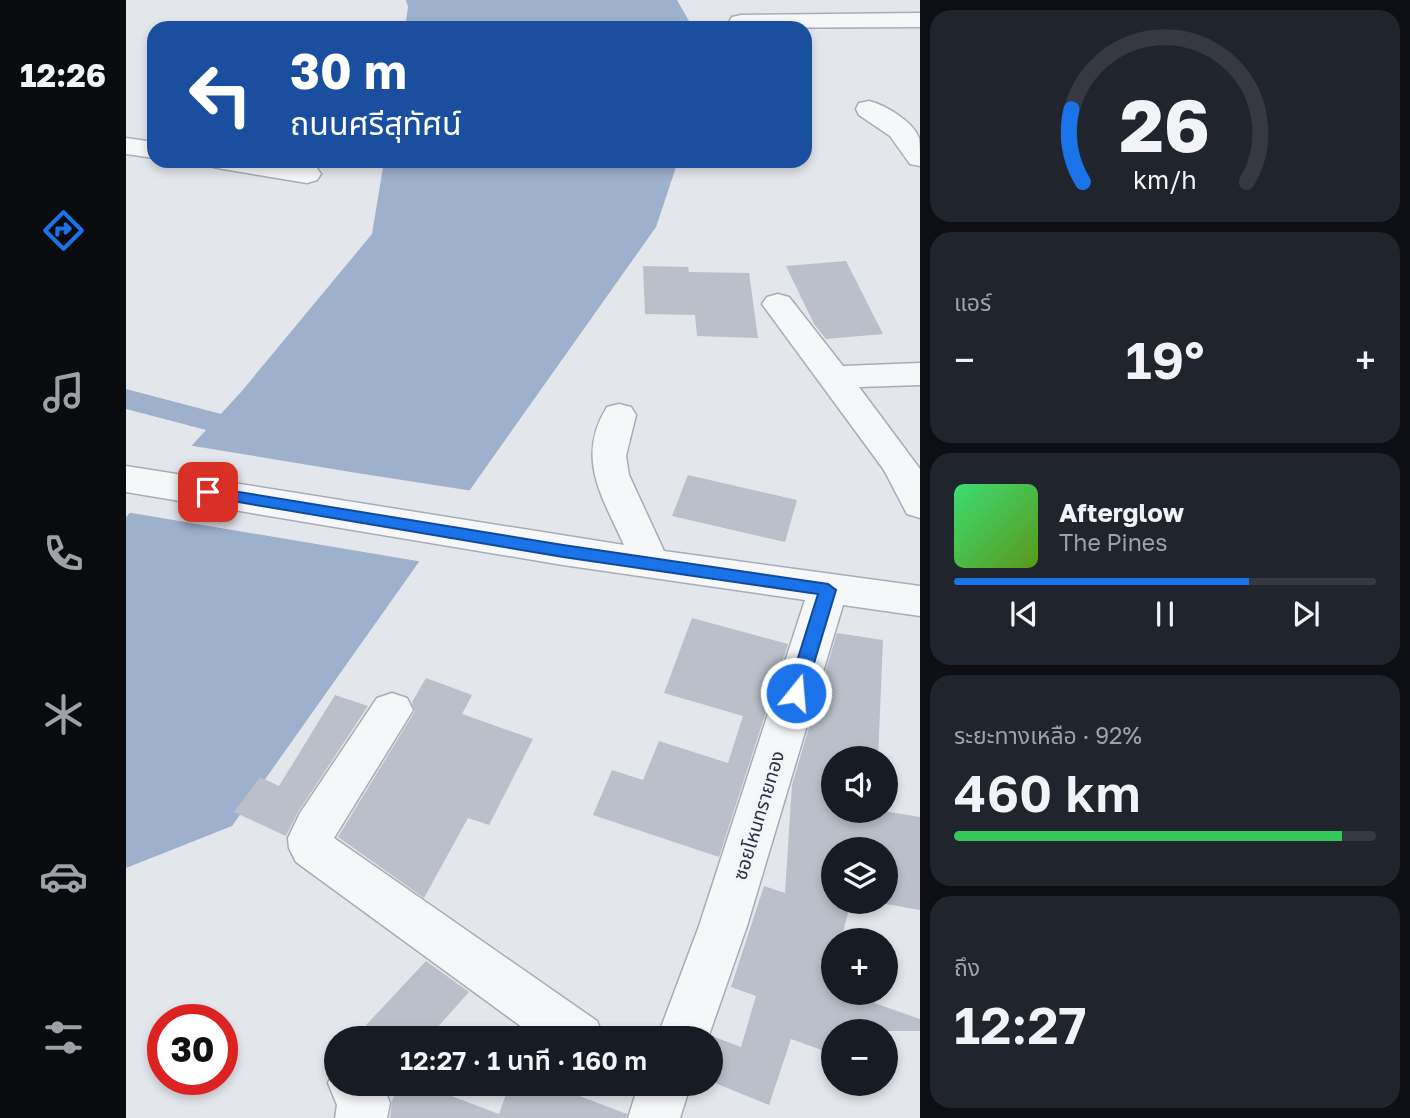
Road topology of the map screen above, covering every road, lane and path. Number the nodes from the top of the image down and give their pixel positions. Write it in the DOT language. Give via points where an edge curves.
graph roads {
  1 [pos="920,20"];
  2 [pos="812,21"];
  3 [pos="869,108"];
  4 [pos="126,146"];
  5 [pos="147,149"];
  6 [pos="920,158"];
  7 [pos="268,168"];
  8 [pos="307,174"];
  9 [pos="778,304"];
  10 [pos="920,374"];
  11 [pos="835,377"];
  12 [pos="619,415"];
  13 [pos="126,479"];
  14 [pos="920,505"];
  15 [pos="651,565"];
  16 [pos="828,590"];
  17 [pos="920,601"];
  18 [pos="392,710"];
  19 [pos="562,1026"];
  20 [pos="686,1026"];
  21 [pos="360,1096"];
  22 [pos="361,1118"];
  1 -- 2 [label="street"];
  3 -- 6 [label="street" via="901,130"];
  4 -- 5 [label="street"];
  7 -- 8 [label="street"];
  9 -- 11 [label="street"];
  10 -- 11 [label="street"];
  11 -- 14 [label="street" via="900,465"];
  12 -- 15 [label="street" via="608,456 611,475"];
  13 -- 15 [label="street"];
  15 -- 16 [label="street"];
  16 -- 17 [label="street"];
  16 -- 20 [label="street, ซอยโหนทรายทอง" via="723,926"];
  18 -- 19 [label="street" via="316,827 312,848"];
  21 -- 22 [label="street"];
}
